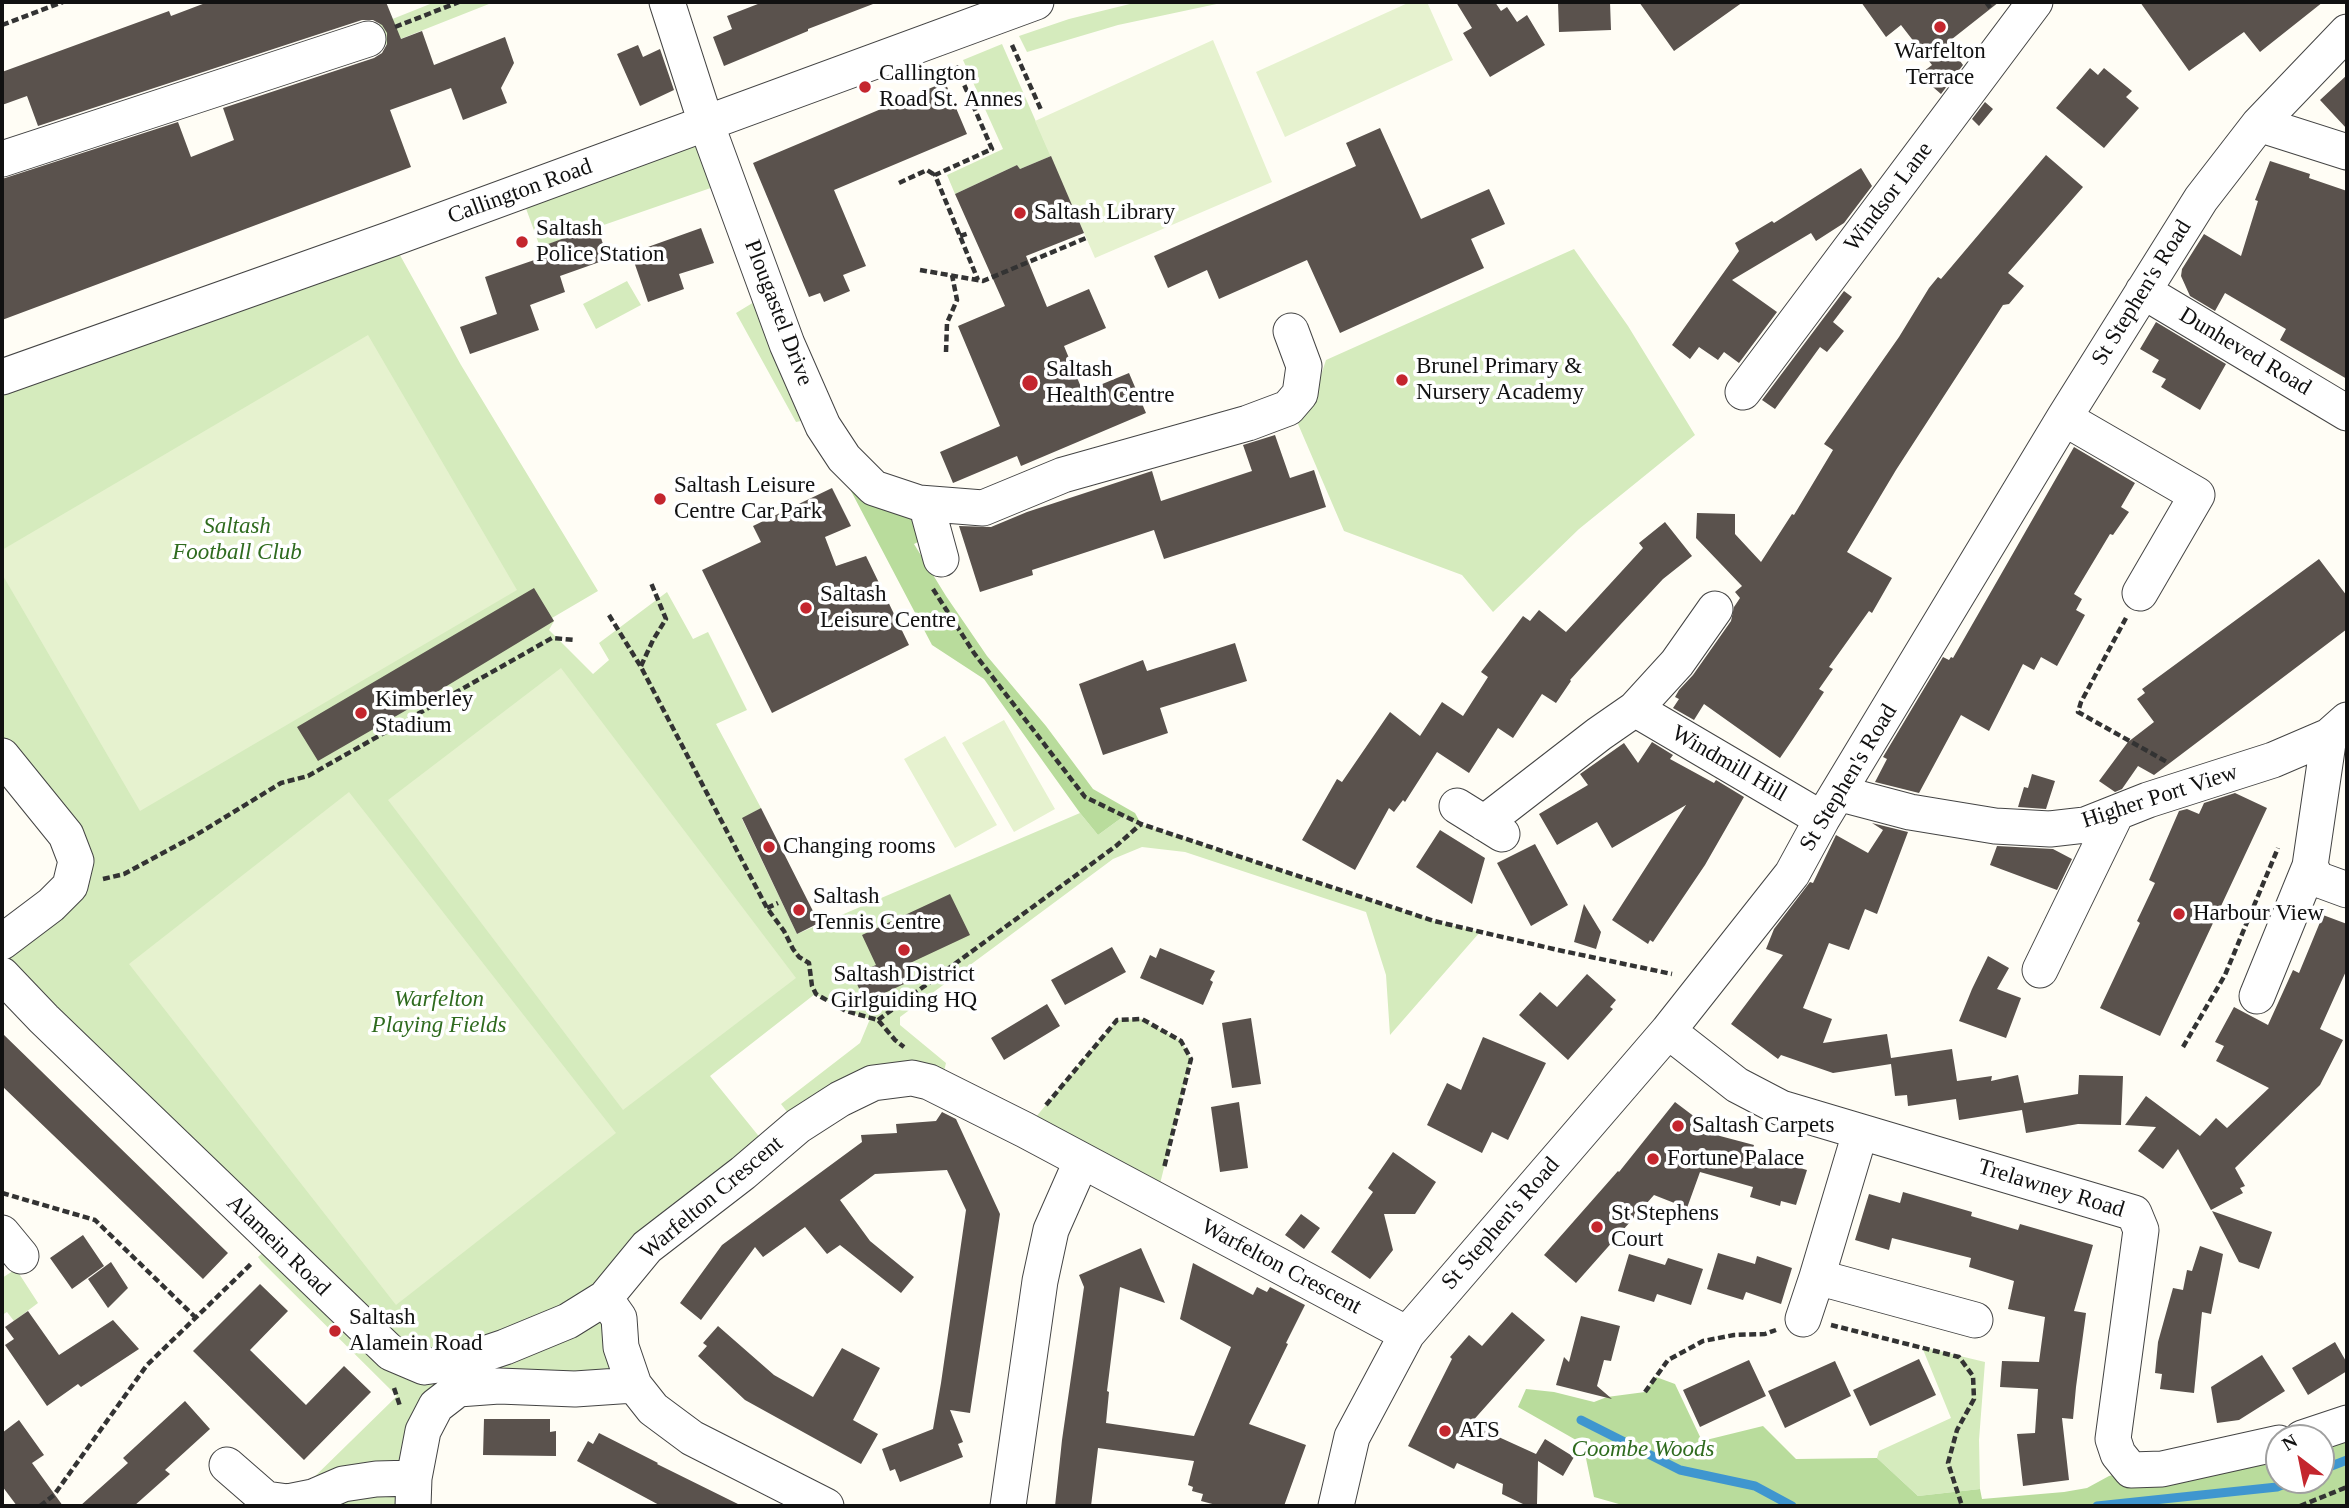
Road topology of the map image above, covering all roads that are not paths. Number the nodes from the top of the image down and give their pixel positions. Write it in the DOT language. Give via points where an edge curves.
graph roads {
  1 [pos="667,2"];
  2 [pos="1036,2"];
  3 [pos="2035,2"];
  4 [pos="2347,32"];
  5 [pos="368,38"];
  6 [pos="706,123"];
  7 [pos="2259,124"];
  8 [pos="2347,152"];
  9 [pos="2,159"];
  10 [pos="2143,291"];
  11 [pos="1291,331"];
  12 [pos="2,377"];
  13 [pos="1743,392"];
  14 [pos="2347,413"];
  15 [pos="2064,418"];
  16 [pos="926,504"];
  17 [pos="934,569"];
  18 [pos="2140,593"];
  19 [pos="1715,609"];
  20 [pos="1635,709"];
  21 [pos="2338,728"];
  22 [pos="2,756"];
  23 [pos="1830,806"];
  24 [pos="2116,814"];
  25 [pos="1481,821"];
  26 [pos="2311,866"];
  27 [pos="2347,890"];
  28 [pos="2,942"];
  29 [pos="2040,970"];
  30 [pos="2,975"];
  31 [pos="2256,996"];
  32 [pos="1668,1031"];
  33 [pos="1860,1133"];
  34 [pos="1081,1162"];
  35 [pos="1817,1277"];
  36 [pos="605,1298"];
  37 [pos="1803,1319"];
  38 [pos="1975,1320"];
  39 [pos="1407,1334"];
  40 [pos="634,1385"];
  41 [pos="2265,1446"];
  42 [pos="227,1465"];
  43 [pos="413,1492"];
  44 [pos="286,1504"];
  45 [pos="826,1506"];
  46 [pos="1008,1506"];
  47 [pos="1336,1506"];
  1 -- 6 [label="street, Plougastel Drive"];
  2 -- 6 [label="street, Callington Road"];
  3 -- 13 [label="street, Windsor Lane"];
  4 -- 7 [label="street, St Stephen's Road"];
  5 -- 9 [label="street"];
  6 -- 12 [label="street, Callington Road"];
  6 -- 16 [label="street, Plougastel Drive" via="787,344 823,426 844,458 874,488"];
  7 -- 8 [label="street"];
  7 -- 10 [label="street, St Stephen's Road" via="2201,199"];
  10 -- 14 [label="street, Dunheved Road"];
  10 -- 15 [label="street, St Stephen's Road"];
  11 -- 16 [label="street" via="1304,366 1300,394 1288,408 1063,475 983,508"];
  15 -- 18 [label="street" via="2197,495"];
  15 -- 23 [label="street, St Stephen's Road"];
  16 -- 17 [label="street"];
  19 -- 20 [label="street" via="1677,663"];
  20 -- 23 [label="street, Windmill Hill"];
  20 -- 25 [label="street"];
  21 -- 24 [label="street, Higher Port View" via="2273,760"];
  21 -- 26 [label="street"];
  22 -- 28 [label="street" via="66,835 76,861 70,886"];
  23 -- 24 [label="street, Higher Port View" via="2050,828 2085,825"];
  23 -- 32 [label="street, St Stephen's Road" via="1792,874"];
  24 -- 29 [label="street"];
  26 -- 27 [label="street" via="2317,879"];
  26 -- 31 [label="street"];
  30 -- 36 [label="street, Alamein Road" via="391,1353 424,1367 460,1362 568,1321"];
  32 -- 33 [label="street, Trelawney Road" via="1737,1085 1781,1108"];
  32 -- 39 [label="street, St Stephen's Road"];
  33 -- 35 [label="street"];
  33 -- 41 [label="street, Trelawney Road" via="2134,1213 2141,1230 2113,1439 2118,1454 2131,1470 2162,1469"];
  34 -- 36 [label="street, Warfelton Crescent" via="929,1082 912,1078 873,1083 798,1126 647,1247"];
  34 -- 39 [label="street, Warfelton Crescent"];
  34 -- 46 [label="street" via="1051,1230"];
  35 -- 37 [label="street"];
  35 -- 38 [label="street"];
  36 -- 40 [label="street" via="618,1318 621,1347"];
  39 -- 47 [label="street, St Stephen's Road" via="1352,1437"];
  40 -- 43 [label="street" via="458,1389 436,1406 423,1431"];
  40 -- 45 [label="street" via="653,1409 692,1438"];
  42 -- 44 [label="street" via="266,1499"];
  43 -- 44 [label="street" via="376,1479 343,1484"];
}
